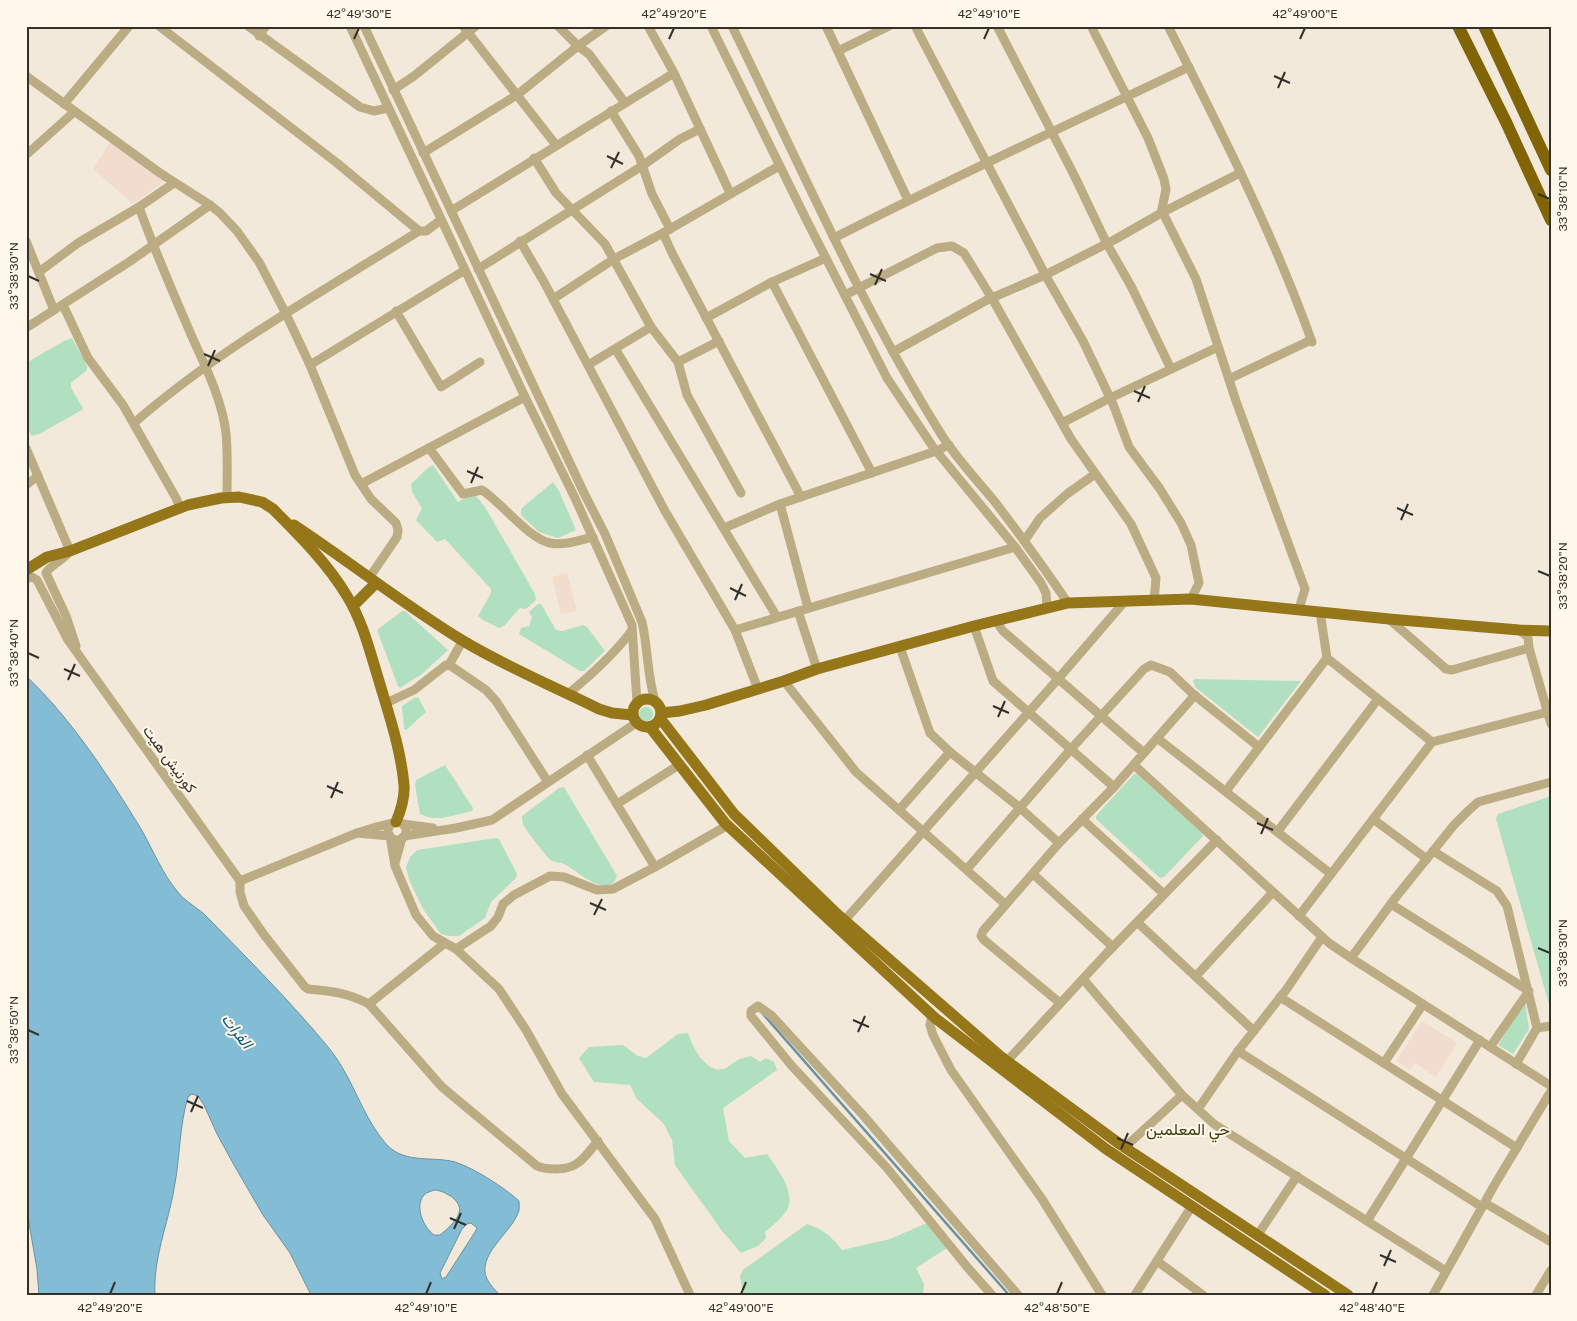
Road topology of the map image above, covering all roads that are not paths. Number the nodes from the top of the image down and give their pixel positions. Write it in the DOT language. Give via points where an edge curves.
graph roads {
  1 [pos="128,26"];
  2 [pos="159,26"];
  3 [pos="248,26"];
  4 [pos="266,26"];
  5 [pos="350,26"];
  6 [pos="364,26"];
  7 [pos="558,26"];
  8 [pos="648,26"];
  9 [pos="711,26"];
  10 [pos="732,26"];
  11 [pos="826,26"];
  12 [pos="888,26"];
  13 [pos="915,26"];
  14 [pos="997,26"];
  15 [pos="1091,26"];
  16 [pos="1168,26"];
  17 [pos="1458,26"];
  18 [pos="1484,26"];
  19 [pos="603,27"];
  20 [pos="469,28"];
  21 [pos="259,36"];
  22 [pos="578,46"];
  23 [pos="838,51"];
  24 [pos="1188,67"];
  25 [pos="674,73"];
  26 [pos="26,76"];
  27 [pos="378,85"];
  28 [pos="391,85"];
  29 [pos="517,95"];
  30 [pos="1128,98"];
  31 [pos="624,103"];
  32 [pos="64,104"];
  33 [pos="388,108"];
  34 [pos="611,111"];
  35 [pos="74,112"];
  36 [pos="700,129"];
  37 [pos="1053,133"];
  38 [pos="556,145"];
  39 [pos="424,154"];
  40 [pos="26,155"];
  41 [pos="534,158"];
  42 [pos="987,163"];
  43 [pos="642,166"];
  44 [pos="780,166"];
  45 [pos="1551,170"];
  46 [pos="1240,173"];
  47 [pos="174,183"];
  48 [pos="730,194"];
  49 [pos="908,200"];
  50 [pos="210,205"];
  51 [pos="139,207"];
  52 [pos="572,210"];
  53 [pos="451,212"];
  54 [pos="1163,212"];
  55 [pos="441,220"];
  56 [pos="1551,220"];
  57 [pos="419,231"];
  58 [pos="667,231"];
  59 [pos="834,238"];
  60 [pos="520,241"];
  61 [pos="1107,244"];
  62 [pos="27,245"];
  63 [pos="153,245"];
  64 [pos="826,258"];
  65 [pos="614,259"];
  66 [pos="478,269"];
  67 [pos="465,270"];
  68 [pos="39,272"];
  69 [pos="1045,274"];
  70 [pos="772,282"];
  71 [pos="858,287"];
  72 [pos="845,295"];
  73 [pos="992,298"];
  74 [pos="553,299"];
  75 [pos="62,305"];
  76 [pos="54,310"];
  77 [pos="396,311"];
  78 [pos="286,314"];
  79 [pos="706,318"];
  80 [pos="651,327"];
  81 [pos="26,328"];
  82 [pos="719,341"];
  83 [pos="1218,347"];
  84 [pos="616,350"];
  85 [pos="893,352"];
  86 [pos="480,362"];
  87 [pos="678,362"];
  88 [pos="310,365"];
  89 [pos="588,366"];
  90 [pos="205,367"];
  91 [pos="1171,369"];
  92 [pos="1229,379"];
  93 [pos="525,397"];
  94 [pos="1110,398"];
  95 [pos="134,423"];
  96 [pos="1062,423"];
  97 [pos="949,445"];
  98 [pos="26,448"];
  99 [pos="429,448"];
  100 [pos="936,451"];
  101 [pos="872,473"];
  102 [pos="1095,474"];
  103 [pos="38,476"];
  104 [pos="361,484"];
  105 [pos="26,485"];
  106 [pos="741,493"];
  107 [pos="801,496"];
  108 [pos="227,498"];
  109 [pos="780,504"];
  110 [pos="180,508"];
  111 [pos="280,516"];
  112 [pos="724,528"];
  113 [pos="593,537"];
  114 [pos="1025,540"];
  115 [pos="1016,547"];
  116 [pos="70,551"];
  117 [pos="344,558"];
  118 [pos="26,570"];
  119 [pos="330,572"];
  120 [pos="26,579"];
  121 [pos="373,581"];
  122 [pos="1191,599"];
  123 [pos="1124,601"];
  124 [pos="1154,601"];
  125 [pos="1068,604"];
  126 [pos="353,606"];
  127 [pos="808,608"];
  128 [pos="1047,608"];
  129 [pos="1299,609"];
  130 [pos="798,611"];
  131 [pos="1320,612"];
  132 [pos="778,617"];
  133 [pos="1389,619"];
  134 [pos="996,621"];
  135 [pos="974,626"];
  136 [pos="632,630"];
  137 [pos="735,630"];
  138 [pos="1519,630"];
  139 [pos="1551,631"];
  140 [pos="463,640"];
  141 [pos="900,647"];
  142 [pos="1529,648"];
  143 [pos="78,653"];
  144 [pos="1327,658"];
  145 [pos="450,665"];
  146 [pos="817,669"];
  147 [pos="1058,679"];
  148 [pos="784,681"];
  149 [pos="758,689"];
  150 [pos="568,694"];
  151 [pos="1195,695"];
  152 [pos="1378,698"];
  153 [pos="654,701"];
  154 [pos="386,703"];
  155 [pos="637,703"];
  156 [pos="1028,712"];
  157 [pos="1548,712"];
  158 [pos="661,715"];
  159 [pos="1101,716"];
  160 [pos="634,719"];
  161 [pos="1551,724"];
  162 [pos="650,727"];
  163 [pos="1156,738"];
  164 [pos="1432,742"];
  165 [pos="1259,747"];
  166 [pos="1071,749"];
  167 [pos="950,752"];
  168 [pos="1144,752"];
  169 [pos="587,755"];
  170 [pos="680,765"];
  171 [pos="1134,765"];
  172 [pos="976,771"];
  173 [pos="548,782"];
  174 [pos="1551,782"];
  175 [pos="1114,787"];
  176 [pos="1226,791"];
  177 [pos="617,804"];
  178 [pos="1020,807"];
  179 [pos="899,810"];
  180 [pos="1082,819"];
  181 [pos="1374,819"];
  182 [pos="397,823"];
  183 [pos="728,825"];
  184 [pos="446,829"];
  185 [pos="923,830"];
  186 [pos="1278,831"];
  187 [pos="357,833"];
  188 [pos="390,836"];
  189 [pos="403,837"];
  190 [pos="1216,840"];
  191 [pos="1059,843"];
  192 [pos="1433,851"];
  193 [pos="1427,859"];
  194 [pos="395,866"];
  195 [pos="655,867"];
  196 [pos="967,869"];
  197 [pos="1033,874"];
  198 [pos="1331,874"];
  199 [pos="240,880"];
  200 [pos="1273,892"];
  201 [pos="1164,894"];
  202 [pos="1005,904"];
  203 [pos="1391,904"];
  204 [pos="1299,916"];
  205 [pos="844,920"];
  206 [pos="1138,922"];
  207 [pos="1322,937"];
  208 [pos="445,943"];
  209 [pos="1113,948"];
  210 [pos="456,949"];
  211 [pos="1351,958"];
  212 [pos="1196,976"];
  213 [pos="1083,979"];
  214 [pos="914,981"];
  215 [pos="905,991"];
  216 [pos="1529,991"];
  217 [pos="1280,997"];
  218 [pos="1060,1003"];
  219 [pos="369,1004"];
  220 [pos="1423,1004"];
  221 [pos="932,1015"];
  222 [pos="1551,1026"];
  223 [pos="1537,1028"];
  224 [pos="1254,1031"];
  225 [pos="1480,1040"];
  226 [pos="1490,1047"];
  227 [pos="1238,1051"];
  228 [pos="1006,1061"];
  229 [pos="1384,1063"];
  230 [pos="1516,1064"];
  231 [pos="1551,1086"];
  232 [pos="1551,1091"];
  233 [pos="1182,1095"];
  234 [pos="1442,1100"];
  235 [pos="1198,1109"];
  236 [pos="598,1141"];
  237 [pos="1124,1148"];
  238 [pos="1516,1148"];
  239 [pos="1405,1157"];
  240 [pos="1297,1176"];
  241 [pos="1483,1205"];
  242 [pos="1192,1206"];
  243 [pos="1367,1220"];
  244 [pos="1257,1236"];
  245 [pos="1551,1242"];
  246 [pos="1157,1261"];
  247 [pos="1551,1270"];
  248 [pos="1446,1271"];
  249 [pos="690,1295"];
  250 [pos="992,1295"];
  251 [pos="1018,1295"];
  252 [pos="1102,1295"];
  253 [pos="1136,1295"];
  254 [pos="1203,1295"];
  255 [pos="1326,1295"];
  256 [pos="1348,1295"];
  257 [pos="1433,1295"];
  258 [pos="1536,1295"];
  1 -- 32 [label="street"];
  2 -- 57 [label="street" via="337,163"];
  3 -- 21 [label="street"];
  4 -- 21 [label="street"];
  5 -- 27 [label="street"];
  6 -- 28 [label="street"];
  7 -- 22 [label="street"];
  8 -- 25 [label="street"];
  9 -- 44 [label="street"];
  10 -- 59 [label="street"];
  11 -- 23 [label="street"];
  12 -- 23 [label="street"];
  13 -- 42 [label="street"];
  14 -- 37 [label="street"];
  15 -- 30 [label="street"];
  16 -- 24 [label="street"];
  17 -- 56 [label="highway"];
  18 -- 45 [label="highway"];
  19 -- 22 [label="street"];
  20 -- 28 [label="street" via="414,76"];
  20 -- 29 [label="street"];
  21 -- 33 [label="street" via="360,107 374,111"];
  22 -- 29 [label="street"];
  22 -- 31 [label="street" via="589,54"];
  23 -- 49 [label="street"];
  24 -- 30 [label="street"];
  24 -- 46 [label="street"];
  25 -- 31 [label="street"];
  25 -- 36 [label="street"];
  26 -- 32 [label="street"];
  27 -- 28 [label="street"];
  27 -- 33 [label="street"];
  28 -- 39 [label="street"];
  29 -- 38 [label="street"];
  29 -- 39 [label="street"];
  30 -- 37 [label="street"];
  30 -- 54 [label="street" via="1164,179"];
  31 -- 34 [label="street"];
  32 -- 35 [label="street"];
  33 -- 55 [label="street"];
  34 -- 38 [label="street"];
  34 -- 43 [label="street"];
  35 -- 40 [label="street"];
  35 -- 47 [label="street"];
  36 -- 43 [label="street"];
  36 -- 48 [label="street"];
  37 -- 42 [label="street"];
  37 -- 61 [label="street"];
  38 -- 41 [label="street"];
  39 -- 53 [label="street"];
  41 -- 52 [label="street"];
  41 -- 53 [label="street"];
  42 -- 49 [label="street"];
  42 -- 69 [label="street"];
  43 -- 52 [label="street"];
  43 -- 58 [label="street"];
  44 -- 48 [label="street"];
  44 -- 64 [label="street"];
  46 -- 54 [label="street"];
  46 -- 92 [label="street" via="1311,341"];
  47 -- 50 [label="street"];
  47 -- 51 [label="street"];
  48 -- 58 [label="street"];
  49 -- 59 [label="street"];
  50 -- 63 [label="street"];
  50 -- 78 [label="street" via="245,241"];
  51 -- 63 [label="street"];
  51 -- 68 [label="street" via="78,243"];
  52 -- 60 [label="street"];
  52 -- 65 [label="street" via="605,244"];
  53 -- 66 [label="street"];
  54 -- 61 [label="street"];
  54 -- 83 [label="street" via="1196,279"];
  55 -- 57 [label="street" via="426,231"];
  55 -- 67 [label="street"];
  57 -- 78 [label="street"];
  58 -- 65 [label="street"];
  58 -- 79 [label="street"];
  59 -- 71 [label="street"];
  60 -- 66 [label="street"];
  60 -- 74 [label="street"];
  61 -- 69 [label="street"];
  61 -- 91 [label="street"];
  62 -- 68 [label="street"];
  63 -- 75 [label="street"];
  63 -- 90 [label="street"];
  64 -- 70 [label="street"];
  64 -- 72 [label="street"];
  65 -- 74 [label="street"];
  65 -- 80 [label="street"];
  66 -- 153 [label="street" via="605,534 642,622"];
  67 -- 77 [label="street"];
  67 -- 93 [label="street"];
  68 -- 76 [label="street"];
  69 -- 73 [label="street"];
  69 -- 94 [label="street" via="1083,341"];
  70 -- 79 [label="street"];
  70 -- 101 [label="street"];
  71 -- 72 [label="street"];
  71 -- 73 [label="street" via="937,248 952,246 964,253"];
  71 -- 85 [label="street"];
  72 -- 100 [label="street" via="887,378"];
  73 -- 85 [label="street"];
  73 -- 96 [label="street"];
  74 -- 89 [label="street"];
  75 -- 76 [label="street"];
  75 -- 95 [label="street" via="88,358"];
  76 -- 81 [label="street"];
  77 -- 86 [label="street" via="441,387"];
  77 -- 88 [label="street"];
  78 -- 88 [label="street"];
  78 -- 90 [label="street"];
  79 -- 82 [label="street"];
  80 -- 84 [label="street"];
  80 -- 87 [label="street"];
  82 -- 87 [label="street"];
  82 -- 107 [label="street"];
  83 -- 91 [label="street"];
  83 -- 92 [label="street"];
  84 -- 89 [label="street"];
  84 -- 112 [label="street"];
  85 -- 97 [label="street"];
  87 -- 106 [label="street" via="687,395"];
  88 -- 104 [label="street"];
  89 -- 137 [label="street" via="665,511"];
  90 -- 95 [label="street"];
  90 -- 108 [label="street" via="226,432"];
  91 -- 94 [label="street"];
  92 -- 129 [label="street" via="1305,589"];
  93 -- 99 [label="street"];
  93 -- 113 [label="street"];
  94 -- 96 [label="street"];
  94 -- 122 [label="street" via="1129,447 1181,523 1191,545 1199,583"];
  95 -- 110 [label="street"];
  96 -- 102 [label="street"];
  97 -- 100 [label="street"];
  97 -- 114 [label="street"];
  98 -- 103 [label="street"];
  99 -- 104 [label="street"];
  99 -- 113 [label="street" via="463,494 482,490 541,539 560,544"];
  100 -- 101 [label="street"];
  100 -- 115 [label="street"];
  101 -- 107 [label="street"];
  102 -- 114 [label="street" via="1040,518"];
  102 -- 124 [label="street" via="1131,524 1144,550 1156,578"];
  103 -- 105 [label="street"];
  103 -- 116 [label="street"];
  104 -- 121 [label="street" via="371,499 396,523 398,530"];
  107 -- 109 [label="street"];
  108 -- 110 [label="main road"];
  108 -- 111 [label="main road" via="262,502"];
  109 -- 112 [label="street"];
  109 -- 127 [label="street"];
  110 -- 116 [label="main road"];
  111 -- 117 [label="main road"];
  111 -- 119 [label="main road"];
  112 -- 132 [label="street"];
  113 -- 136 [label="street"];
  114 -- 125 [label="street"];
  115 -- 127 [label="street"];
  115 -- 128 [label="street" via="1041,583 1046,593"];
  116 -- 118 [label="main road" via="47,557"];
  116 -- 143 [label="street, كورنيش هيت" via="46,573 66,616"];
  117 -- 119 [label="main road"];
  117 -- 121 [label="main road"];
  119 -- 126 [label="main road"];
  120 -- 143 [label="street, كورنيش هيت" via="32,577 37,580"];
  121 -- 126 [label="main road"];
  121 -- 140 [label="main road"];
  122 -- 124 [label="main road"];
  122 -- 129 [label="main road"];
  123 -- 124 [label="main road"];
  123 -- 125 [label="main road"];
  123 -- 147 [label="street"];
  125 -- 128 [label="main road"];
  126 -- 154 [label="main road"];
  127 -- 130 [label="street"];
  128 -- 134 [label="main road"];
  129 -- 131 [label="main road"];
  130 -- 132 [label="street"];
  130 -- 146 [label="street"];
  131 -- 133 [label="main road"];
  131 -- 144 [label="street"];
  132 -- 137 [label="street"];
  133 -- 138 [label="main road"];
  133 -- 142 [label="street" via="1446,669"];
  134 -- 135 [label="main road"];
  134 -- 147 [label="street" via="1003,631"];
  135 -- 141 [label="main road"];
  135 -- 156 [label="street" via="993,680"];
  136 -- 150 [label="street" via="623,643"];
  136 -- 155 [label="street"];
  137 -- 149 [label="street"];
  138 -- 139 [label="main road"];
  138 -- 142 [label="street" via="1528,637"];
  140 -- 145 [label="street"];
  140 -- 150 [label="main road"];
  141 -- 146 [label="main road"];
  141 -- 167 [label="street" via="930,733"];
  142 -- 157 [label="street"];
  143 -- 199 [label="street, كورنيش هيت"];
  144 -- 152 [label="street"];
  144 -- 165 [label="street"];
  145 -- 154 [label="street" via="414,690"];
  145 -- 173 [label="street" via="496,701"];
  146 -- 148 [label="main road"];
  147 -- 156 [label="street"];
  147 -- 159 [label="street"];
  148 -- 149 [label="main road"];
  148 -- 179 [label="street" via="856,772"];
  149 -- 158 [label="main road"];
  150 -- 160 [label="main road"];
  151 -- 159 [label="street" via="1170,672 1151,665"];
  151 -- 163 [label="street"];
  151 -- 165 [label="street"];
  152 -- 164 [label="street"];
  152 -- 186 [label="street"];
  153 -- 155 [label="main road" via="645,699"];
  153 -- 158 [label="main road"];
  154 -- 182 [label="main road" via="404,785"];
  155 -- 160 [label="main road" via="632,710"];
  156 -- 166 [label="street"];
  156 -- 172 [label="street"];
  157 -- 161 [label="street"];
  157 -- 164 [label="street"];
  158 -- 162 [label="main road"];
  158 -- 205 [label="main road" via="734,814"];
  159 -- 166 [label="street"];
  159 -- 168 [label="street"];
  160 -- 162 [label="main road" via="642,727"];
  160 -- 169 [label="street"];
  162 -- 170 [label="main road"];
  163 -- 168 [label="street"];
  163 -- 176 [label="street"];
  164 -- 181 [label="street"];
  165 -- 176 [label="street"];
  166 -- 175 [label="street"];
  166 -- 178 [label="street"];
  167 -- 172 [label="street"];
  167 -- 179 [label="street"];
  168 -- 171 [label="street"];
  169 -- 173 [label="street"];
  169 -- 177 [label="street"];
  170 -- 177 [label="street"];
  170 -- 183 [label="main road"];
  171 -- 175 [label="street"];
  171 -- 190 [label="street"];
  172 -- 178 [label="street"];
  172 -- 185 [label="street"];
  173 -- 184 [label="street" via="492,820"];
  174 -- 192 [label="street" via="1478,802"];
  175 -- 180 [label="street"];
  176 -- 186 [label="street"];
  177 -- 195 [label="street"];
  178 -- 191 [label="street"];
  178 -- 196 [label="street"];
  179 -- 185 [label="street"];
  180 -- 191 [label="street"];
  180 -- 201 [label="street"];
  181 -- 193 [label="street"];
  181 -- 198 [label="street"];
  182 -- 184 [label="street"];
  182 -- 187 [label="street"];
  182 -- 188 [label="street" via="388,830"];
  182 -- 189 [label="street" via="406,831"];
  183 -- 195 [label="street"];
  183 -- 215 [label="main road"];
  184 -- 189 [label="street"];
  185 -- 196 [label="street"];
  185 -- 205 [label="street"];
  186 -- 198 [label="street"];
  187 -- 188 [label="street"];
  187 -- 199 [label="street"];
  188 -- 189 [label="street" via="395,839"];
  188 -- 194 [label="street"];
  189 -- 194 [label="street"];
  190 -- 200 [label="street"];
  190 -- 201 [label="street"];
  191 -- 197 [label="street"];
  192 -- 193 [label="street"];
  192 -- 216 [label="street" via="1497,891 1504,899"];
  193 -- 203 [label="street"];
  194 -- 208 [label="street" via="416,915 433,936"];
  195 -- 210 [label="street" via="604,891 564,877 550,876 514,895 503,904 491,926"];
  196 -- 202 [label="street"];
  197 -- 202 [label="street"];
  197 -- 209 [label="street"];
  198 -- 204 [label="street"];
  199 -- 219 [label="street" via="244,906 304,987 340,992"];
  200 -- 204 [label="street"];
  200 -- 212 [label="street"];
  201 -- 206 [label="street"];
  202 -- 218 [label="street" via="981,936"];
  203 -- 211 [label="street"];
  203 -- 216 [label="street"];
  204 -- 207 [label="street"];
  205 -- 214 [label="main road"];
  206 -- 209 [label="street"];
  206 -- 212 [label="street"];
  207 -- 211 [label="street"];
  207 -- 217 [label="street"];
  208 -- 210 [label="street"];
  208 -- 219 [label="street"];
  209 -- 213 [label="street"];
  210 -- 236 [label="street" via="499,989 562,1094"];
  211 -- 220 [label="street"];
  212 -- 224 [label="street"];
  213 -- 218 [label="street"];
  213 -- 233 [label="street"];
  214 -- 215 [label="main road"];
  214 -- 228 [label="main road"];
  215 -- 221 [label="main road"];
  216 -- 223 [label="street"];
  216 -- 226 [label="street"];
  217 -- 224 [label="street"];
  217 -- 229 [label="street"];
  218 -- 228 [label="street"];
  219 -- 236 [label="street" via="442,1087 536,1166 542,1169 573,1167"];
  220 -- 225 [label="street"];
  220 -- 229 [label="street"];
  221 -- 242 [label="main road" via="1106,1149"];
  221 -- 252 [label="street" via="933,1035 951,1070 1042,1199"];
  222 -- 223 [label="street"];
  223 -- 230 [label="street"];
  224 -- 227 [label="street"];
  225 -- 226 [label="street"];
  225 -- 234 [label="street"];
  226 -- 230 [label="street"];
  227 -- 235 [label="street"];
  227 -- 239 [label="street"];
  228 -- 237 [label="main road"];
  229 -- 234 [label="street"];
  230 -- 231 [label="street"];
  232 -- 238 [label="street"];
  233 -- 235 [label="street"];
  233 -- 237 [label="street"];
  234 -- 238 [label="street"];
  234 -- 239 [label="street"];
  235 -- 240 [label="street" via="1214,1124"];
  236 -- 249 [label="street" via="655,1219"];
  237 -- 244 [label="main road"];
  238 -- 241 [label="street"];
  239 -- 241 [label="street"];
  239 -- 243 [label="street"];
  240 -- 243 [label="street"];
  240 -- 244 [label="street"];
  241 -- 245 [label="street"];
  241 -- 248 [label="street"];
  242 -- 246 [label="street"];
  242 -- 255 [label="main road"];
  243 -- 248 [label="street"];
  244 -- 256 [label="main road"];
  246 -- 253 [label="street"];
  246 -- 254 [label="street"];
  247 -- 258 [label="street"];
  248 -- 257 [label="street"];
  250 -- 251 [label="street" via="887,1168 791,1065 751,1016 751,1011 758,1006 772,1016 862,1114"];
}
